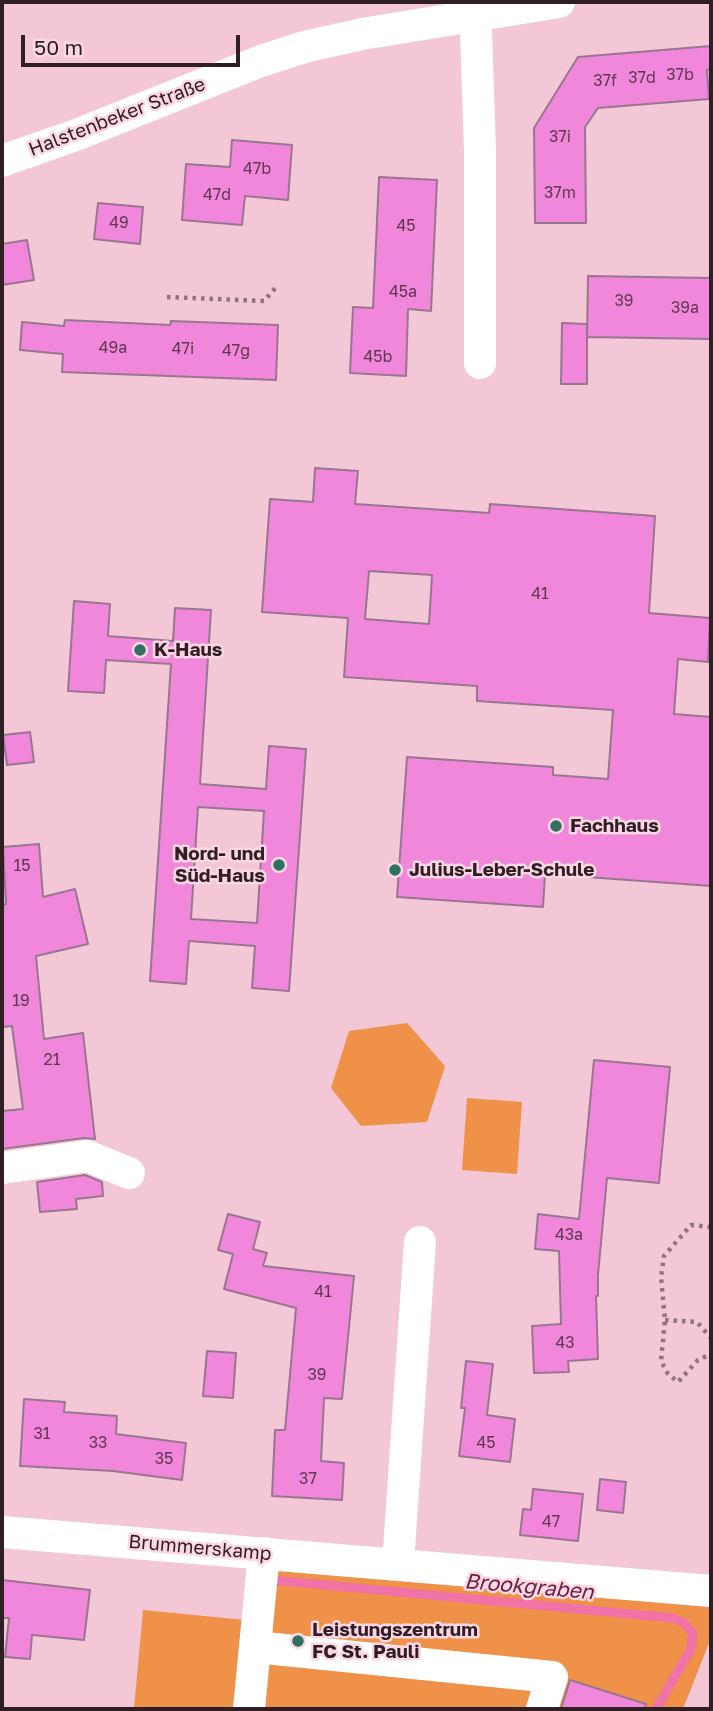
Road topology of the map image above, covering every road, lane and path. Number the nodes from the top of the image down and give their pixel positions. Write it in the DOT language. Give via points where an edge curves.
graph roads {
  1 [pos="559,2"];
  2 [pos="476,8"];
  3 [pos="2,161"];
  4 [pos="278,285"];
  5 [pos="167,297"];
  6 [pos="480,363"];
  7 [pos="2,1168"];
  8 [pos="129,1174"];
  9 [pos="711,1227"];
  10 [pos="420,1242"];
  11 [pos="664,1320"];
  12 [pos="711,1338"];
  13 [pos="711,1354"];
  14 [pos="2,1531"];
  15 [pos="264,1553"];
  16 [pos="397,1564"];
  17 [pos="711,1591"];
  18 [pos="255,1647"];
  19 [pos="249,1709"];
  20 [pos="542,1709"];
  1 -- 2 [label="street, Halstenbeker Straße"];
  2 -- 3 [label="street, Halstenbeker Straße" via="303,47"];
  2 -- 6 [label="street"];
  4 -- 5 [label="path" via="264,301"];
  7 -- 8 [label="street" via="87,1156"];
  9 -- 11 [label="path" via="691,1225 664,1256"];
  10 -- 16 [label="street"];
  11 -- 12 [label="path" via="697,1322"];
  11 -- 13 [label="path" via="661,1361 678,1382 698,1360"];
  14 -- 15 [label="street, Brummerskamp"];
  15 -- 16 [label="street, Brummerskamp"];
  15 -- 18 [label="street"];
  16 -- 17 [label="street, Brummerskamp"];
  18 -- 19 [label="street"];
  18 -- 20 [label="street" via="552,1677"];
}
